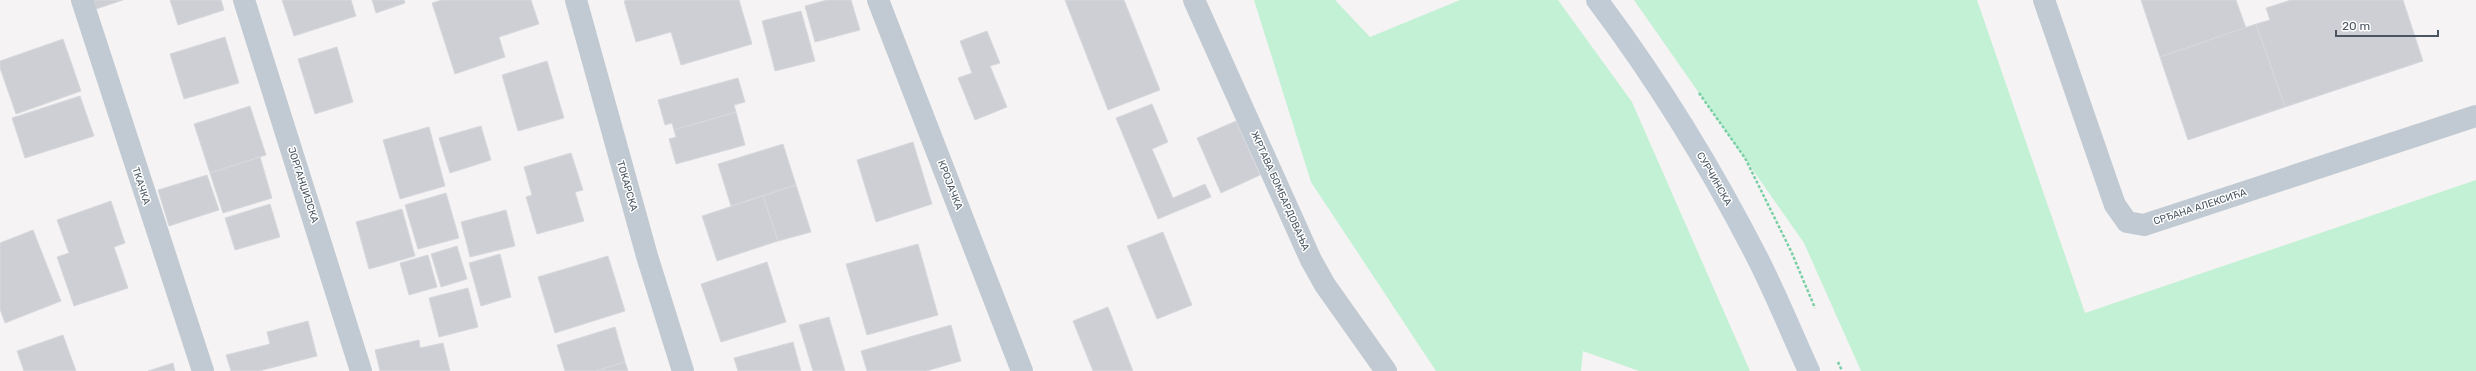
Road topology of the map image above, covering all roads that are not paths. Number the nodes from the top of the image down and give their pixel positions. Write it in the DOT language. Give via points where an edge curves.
graph roads {
  1 [pos="82,0"];
  2 [pos="244,0"];
  3 [pos="576,0"];
  4 [pos="878,0"];
  5 [pos="1194,0"];
  6 [pos="1597,0"];
  7 [pos="2044,0"];
  8 [pos="2476,116"];
  9 [pos="203,371"];
  10 [pos="361,371"];
  11 [pos="684,371"];
  12 [pos="1022,371"];
  13 [pos="1386,371"];
  14 [pos="1809,371"];
  1 -- 9 [label="street, ТКАЧКА"];
  2 -- 10 [label="street, ЈОРГАНЏИЈСКА"];
  3 -- 11 [label="street, ТОКАРСКА" via="647,256"];
  4 -- 12 [label="street, КРОЈАЧКА"];
  5 -- 13 [label="street, ЖРТАВА БОМБАРДОВАЊА" via="1312,260 1325,285"];
  6 -- 14 [label="main road, СУРЧИНСКА" via="1652,77 1718,185 1759,261"];
  7 -- 8 [label="street, СРЂАНА АЛЕКСИЋА" via="2109,188 2127,222 2144,225"];
}
